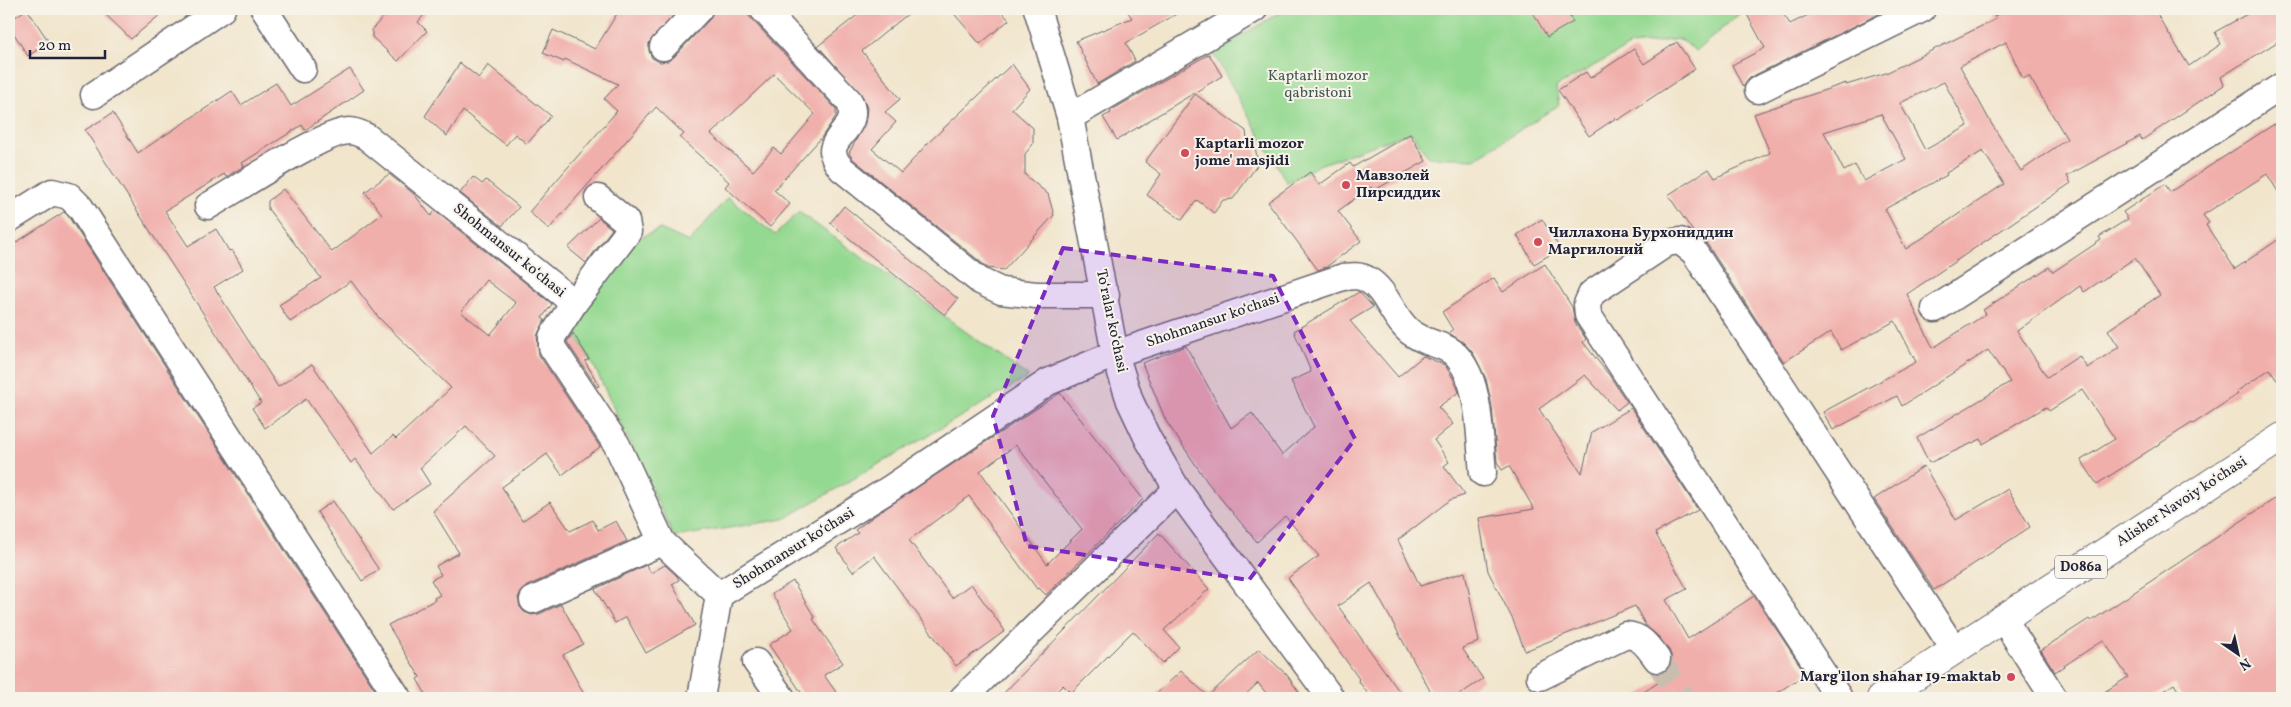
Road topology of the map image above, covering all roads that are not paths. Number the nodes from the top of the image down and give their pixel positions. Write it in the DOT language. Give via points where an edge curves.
graph roads {
  1 [pos="222,9"];
  2 [pos="264,9"];
  3 [pos="699,9"];
  4 [pos="763,9"];
  5 [pos="1037,9"];
  6 [pos="1254,9"];
  7 [pos="1922,9"];
  8 [pos="663,47"];
  9 [pos="303,69"];
  10 [pos="2282,86"];
  11 [pos="1758,90"];
  12 [pos="94,95"];
  13 [pos="1070,117"];
  14 [pos="598,198"];
  15 [pos="208,206"];
  16 [pos="9,219"];
  17 [pos="1106,295"];
  18 [pos="574,303"];
  19 [pos="1935,309"];
  20 [pos="1115,354"];
  21 [pos="2282,437"];
  22 [pos="1483,473"];
  23 [pos="1177,489"];
  24 [pos="662,542"];
  25 [pos="719,595"];
  26 [pos="533,600"];
  27 [pos="2003,618"];
  28 [pos="1954,649"];
  29 [pos="1657,659"];
  30 [pos="756,662"];
  31 [pos="1540,677"];
  32 [pos="398,698"];
  33 [pos="701,698"];
  34 [pos="782,698"];
  35 [pos="963,698"];
  36 [pos="1330,698"];
  37 [pos="1839,698"];
  38 [pos="1881,698"];
  39 [pos="2054,698"];
  1 -- 12 [label="street"];
  2 -- 9 [label="street"];
  3 -- 8 [label="street"];
  4 -- 17 [label="street" via="850,100 852,121 833,147 832,156 842,169 980,281 1002,291 1036,295"];
  5 -- 13 [label="street, Toʻralar koʻchasi"];
  6 -- 13 [label="street"];
  7 -- 11 [label="street"];
  10 -- 19 [label="street"];
  13 -- 17 [label="street, Toʻralar koʻchasi"];
  14 -- 18 [label="street" via="626,222 628,232"];
  15 -- 18 [label="street, Shohmansur koʻchasi" via="321,140 348,131 358,132"];
  16 -- 32 [label="street" via="52,192 68,196 80,207"];
  17 -- 20 [label="street, Toʻralar koʻchasi"];
  18 -- 24 [label="street, Shohmansur koʻchasi" via="552,337 552,348 617,445"];
  20 -- 22 [label="street, Shohmansur koʻchasi" via="1343,277 1360,276 1375,284 1409,331 1447,347 1463,364 1473,388"];
  20 -- 23 [label="street, Toʻralar koʻchasi" via="1130,401"];
  20 -- 25 [label="street, Shohmansur koʻchasi" via="1048,382 891,488"];
  21 -- 27 [label="main road, Alisher Navoiy koʻchasi / D086a"];
  23 -- 35 [label="street"];
  23 -- 36 [label="street, Toʻralar koʻchasi"];
  24 -- 25 [label="street, Shohmansur koʻchasi"];
  24 -- 26 [label="street"];
  25 -- 33 [label="street"];
  27 -- 28 [label="main road, Alisher Navoiy koʻchasi / D086a"];
  27 -- 39 [label="street"];
  28 -- 37 [label="street" via="1694,252 1680,241 1667,243 1592,293 1587,304 1588,315"];
  28 -- 38 [label="main road, Alisher Navoiy koʻchasi / D086a"];
  29 -- 31 [label="street" via="1642,640 1626,635"];
  30 -- 34 [label="street"];
}
